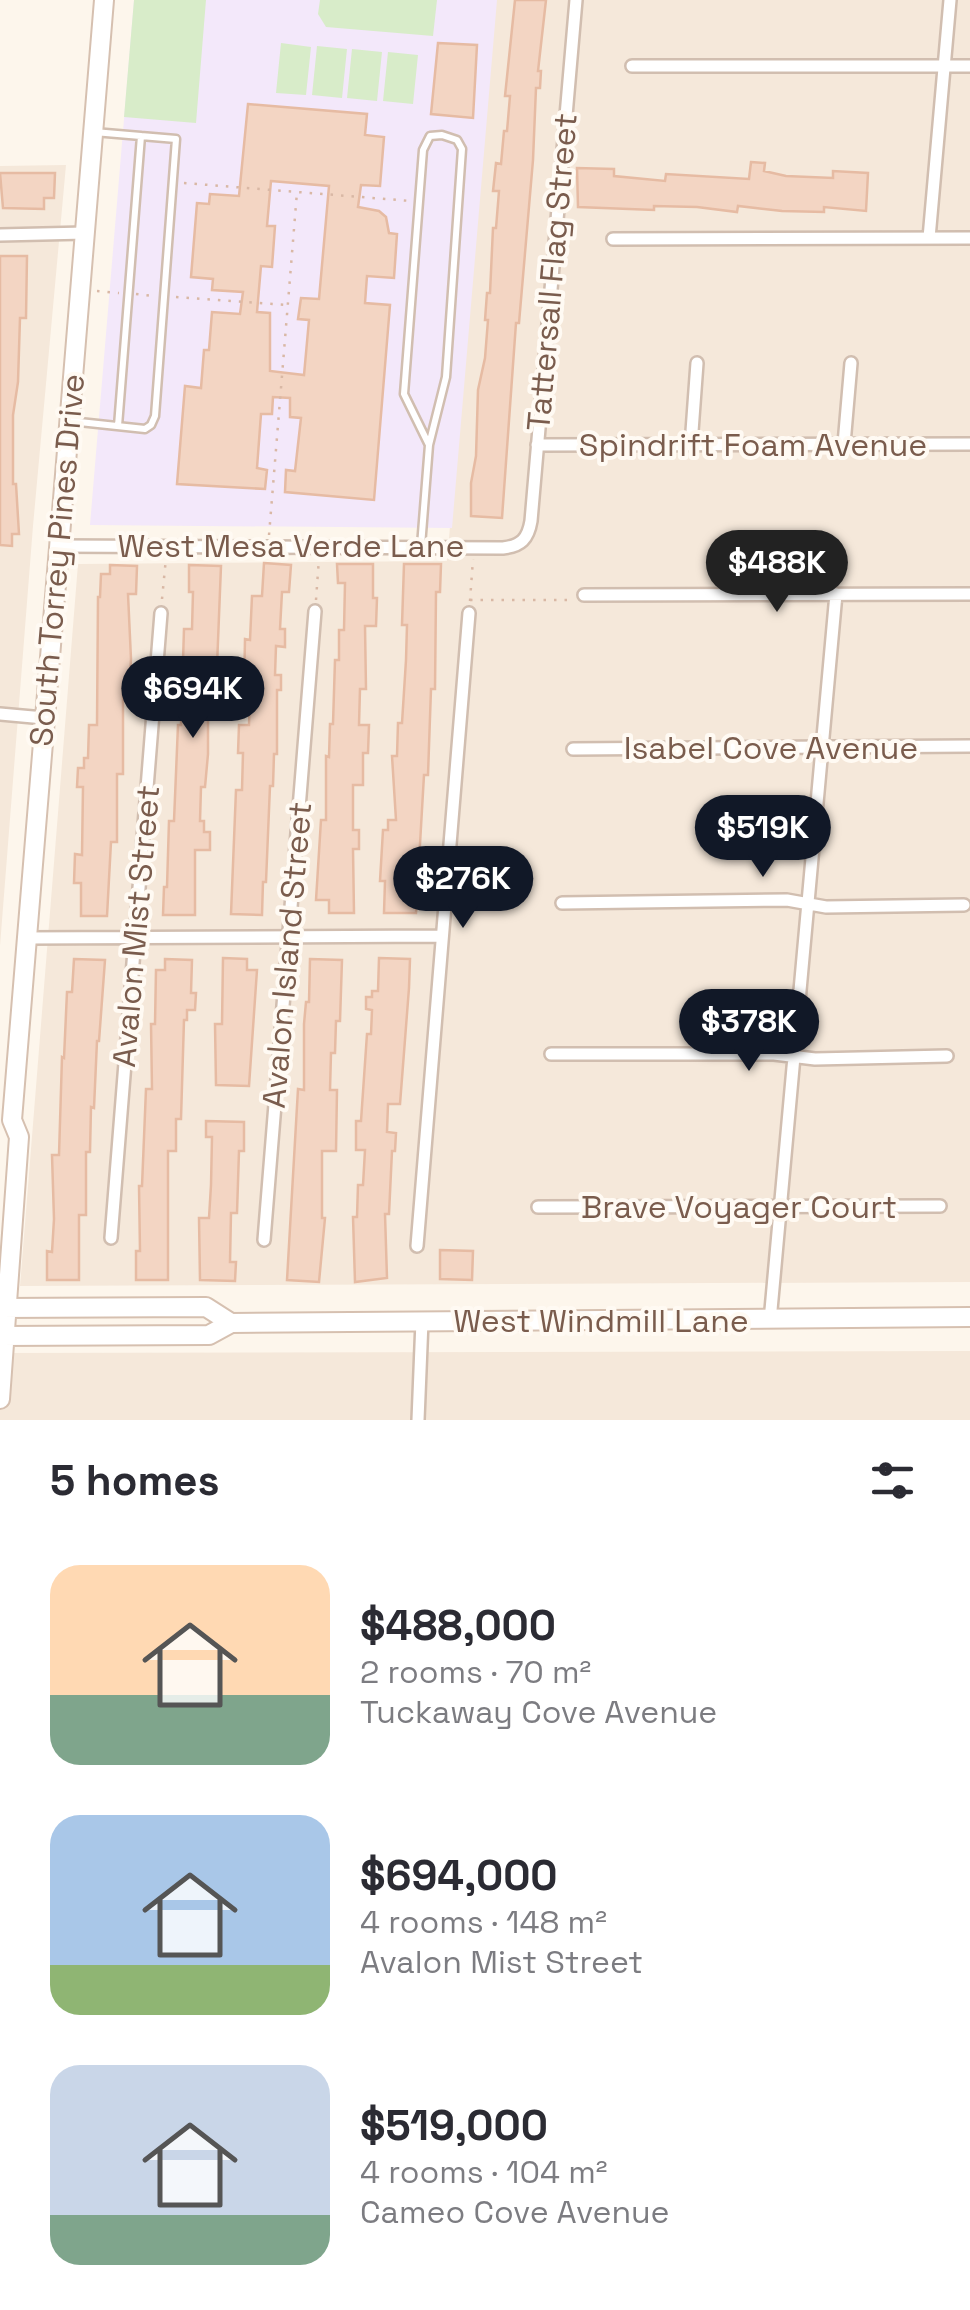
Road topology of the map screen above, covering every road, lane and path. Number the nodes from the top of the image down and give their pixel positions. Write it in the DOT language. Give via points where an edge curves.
graph roads {
  1 [pos="104,0"];
  2 [pos="576,0"];
  3 [pos="950,0"];
  4 [pos="632,66"];
  5 [pos="945,66"];
  6 [pos="970,66"];
  7 [pos="93,132"];
  8 [pos="141,136"];
  9 [pos="173,182"];
  10 [pos="297,192"];
  11 [pos="419,202"];
  12 [pos="85,233"];
  13 [pos="0,235"];
  14 [pos="929,238"];
  15 [pos="970,238"];
  16 [pos="613,239"];
  17 [pos="80,290"];
  18 [pos="128,294"];
  19 [pos="164,297"];
  20 [pos="289,305"];
  21 [pos="697,363"];
  22 [pos="851,363"];
  23 [pos="69,421"];
  24 [pos="118,426"];
  25 [pos="691,444"];
  26 [pos="844,444"];
  27 [pos="970,444"];
  28 [pos="430,445"];
  29 [pos="537,445"];
  30 [pos="522,542"];
  31 [pos="58,546"];
  32 [pos="168,546"];
  33 [pos="268,546"];
  34 [pos="320,546"];
  35 [pos="421,546"];
  36 [pos="474,546"];
  37 [pos="836,594"];
  38 [pos="970,594"];
  39 [pos="584,595"];
  40 [pos="469,606"];
  41 [pos="315,611"];
  42 [pos="160,613"];
  43 [pos="0,714"];
  44 [pos="44,718"];
  45 [pos="970,746"];
  46 [pos="822,748"];
  47 [pos="573,749"];
  48 [pos="562,903"];
  49 [pos="808,904"];
  50 [pos="964,906"];
  51 [pos="442,936"];
  52 [pos="25,938"];
  53 [pos="289,938"];
  54 [pos="136,939"];
  55 [pos="551,1054"];
  56 [pos="947,1056"];
  57 [pos="794,1057"];
  58 [pos="6,1126"];
  59 [pos="940,1206"];
  60 [pos="538,1207"];
  61 [pos="780,1207"];
  62 [pos="110,1238"];
  63 [pos="264,1240"];
  64 [pos="417,1246"];
  65 [pos="3,1308"];
  66 [pos="970,1317"];
  67 [pos="422,1321"];
  68 [pos="770,1321"];
  69 [pos="232,1323"];
  70 [pos="2,1336"];
  71 [pos="0,1398"];
  72 [pos="418,1420"];
  1 -- 7 [label="street, South Torrey Pines Drive"];
  2 -- 29 [label="street, Tattersall Flag Street"];
  3 -- 5 [label="street"];
  4 -- 5 [label="street"];
  5 -- 6 [label="street"];
  5 -- 14 [label="street"];
  7 -- 8 [label="lane"];
  7 -- 12 [label="street, South Torrey Pines Drive"];
  8 -- 9 [label="lane" via="176,139"];
  8 -- 18 [label="lane"];
  9 -- 10 [label="path"];
  9 -- 19 [label="lane"];
  10 -- 11 [label="path"];
  10 -- 20 [label="path"];
  11 -- 28 [label="lane" via="404,394"];
  11 -- 28 [label="lane" via="430,136 457,140 462,150 446,377"];
  12 -- 13 [label="street"];
  12 -- 17 [label="street, South Torrey Pines Drive"];
  14 -- 15 [label="street"];
  14 -- 16 [label="street"];
  17 -- 18 [label="path"];
  17 -- 23 [label="street, South Torrey Pines Drive"];
  18 -- 19 [label="path"];
  18 -- 24 [label="lane"];
  19 -- 20 [label="path"];
  19 -- 24 [label="lane" via="151,425"];
  20 -- 33 [label="path"];
  21 -- 25 [label="street"];
  22 -- 26 [label="street"];
  23 -- 24 [label="lane"];
  23 -- 31 [label="street, South Torrey Pines Drive"];
  25 -- 26 [label="street, Spindrift Foam Avenue"];
  25 -- 29 [label="street, Spindrift Foam Avenue"];
  26 -- 27 [label="street, Spindrift Foam Avenue"];
  28 -- 35 [label="lane"];
  29 -- 30 [label="street, Tattersall Flag Street" via="529,534"];
  30 -- 36 [label="street, West Mesa Verde Lane"];
  31 -- 32 [label="street, West Mesa Verde Lane"];
  31 -- 44 [label="street, South Torrey Pines Drive"];
  32 -- 33 [label="street, West Mesa Verde Lane"];
  32 -- 42 [label="path"];
  33 -- 34 [label="street, West Mesa Verde Lane"];
  34 -- 35 [label="street, West Mesa Verde Lane"];
  34 -- 41 [label="path"];
  35 -- 36 [label="street, West Mesa Verde Lane"];
  36 -- 40 [label="path"];
  37 -- 38 [label="street"];
  37 -- 39 [label="street"];
  37 -- 46 [label="street"];
  39 -- 40 [label="path"];
  40 -- 51 [label="street"];
  41 -- 53 [label="street, Avalon Island Street"];
  42 -- 54 [label="street, Avalon Mist Street"];
  43 -- 44 [label="street"];
  44 -- 52 [label="street, South Torrey Pines Drive"];
  45 -- 46 [label="street, Isabel Cove Avenue"];
  46 -- 47 [label="street, Isabel Cove Avenue"];
  46 -- 49 [label="street"];
  48 -- 49 [label="street"];
  49 -- 50 [label="street"];
  49 -- 57 [label="street"];
  51 -- 53 [label="street"];
  51 -- 64 [label="street"];
  52 -- 54 [label="street"];
  52 -- 58 [label="street, South Torrey Pines Drive"];
  53 -- 54 [label="street"];
  53 -- 63 [label="street, Avalon Island Street"];
  54 -- 62 [label="street, Avalon Mist Street"];
  55 -- 57 [label="street"];
  56 -- 57 [label="street"];
  57 -- 61 [label="street"];
  58 -- 65 [label="street, South Torrey Pines Drive" via="19,1137"];
  59 -- 61 [label="street, Brave Voyager Court"];
  60 -- 61 [label="street, Brave Voyager Court"];
  61 -- 68 [label="street"];
  65 -- 69 [label="street, West Windmill Lane" via="206,1307"];
  65 -- 70 [label="street, South Torrey Pines Drive"];
  66 -- 68 [label="street, West Windmill Lane"];
  67 -- 68 [label="street, West Windmill Lane"];
  67 -- 69 [label="street, West Windmill Lane"];
  67 -- 72 [label="street"];
  69 -- 70 [label="street, West Windmill Lane" via="209,1335"];
  70 -- 71 [label="street, South Torrey Pines Drive"];
}
